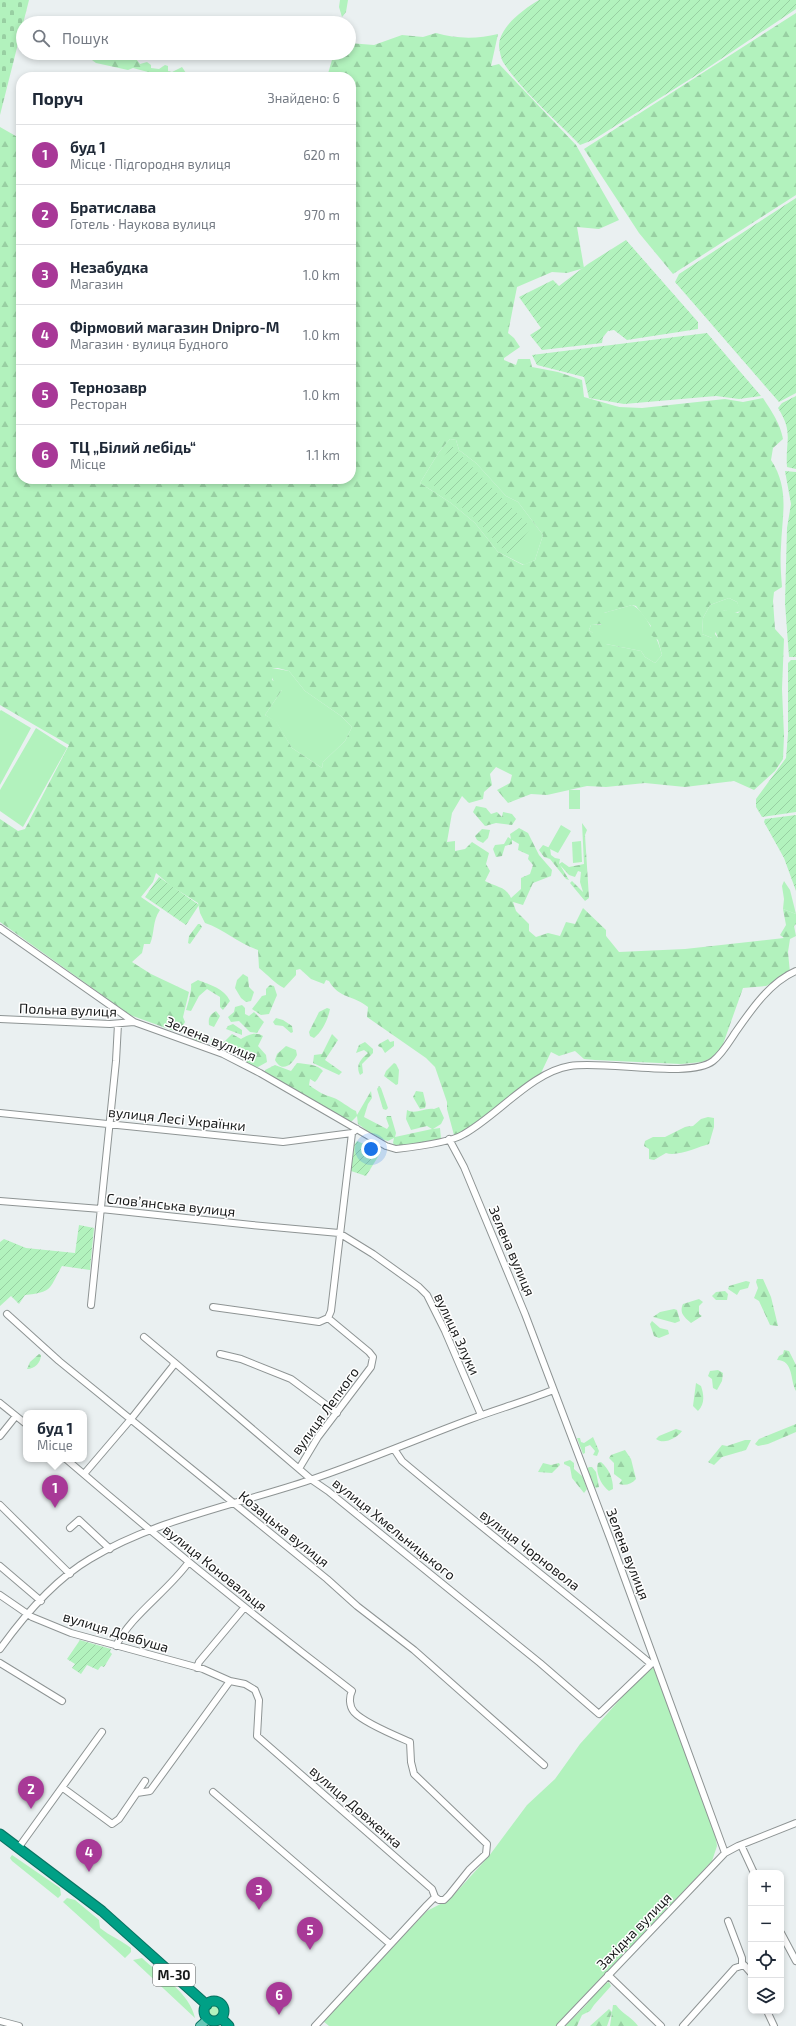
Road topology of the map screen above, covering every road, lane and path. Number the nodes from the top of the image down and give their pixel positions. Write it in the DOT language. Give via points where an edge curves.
graph roads {
  1 [pos="0,928"];
  2 [pos="796,970"];
  3 [pos="0,1019"];
  4 [pos="134,1022"];
  5 [pos="118,1024"];
  6 [pos="0,1114"];
  7 [pos="109,1124"];
  8 [pos="354,1131"];
  9 [pos="449,1139"];
  10 [pos="0,1201"];
  11 [pos="101,1209"];
  12 [pos="339,1232"];
  13 [pos="91,1305"];
  14 [pos="213,1307"];
  15 [pos="7,1314"];
  16 [pos="328,1318"];
  17 [pos="144,1337"];
  18 [pos="220,1354"];
  19 [pos="174,1362"];
  20 [pos="553,1390"];
  21 [pos="0,1403"];
  22 [pos="337,1413"];
  23 [pos="481,1415"];
  24 [pos="16,1416"];
  25 [pos="131,1419"];
  26 [pos="23,1422"];
  27 [pos="0,1436"];
  28 [pos="394,1450"];
  29 [pos="70,1462"];
  30 [pos="300,1467"];
  31 [pos="84,1474"];
  32 [pos="312,1480"];
  33 [pos="234,1504"];
  34 [pos="0,1505"];
  35 [pos="70,1528"];
  36 [pos="151,1531"];
  37 [pos="110,1549"];
  38 [pos="188,1563"];
  39 [pos="0,1566"];
  40 [pos="70,1574"];
  41 [pos="0,1595"];
  42 [pos="41,1601"];
  43 [pos="244,1608"];
  44 [pos="28,1614"];
  45 [pos="116,1646"];
  46 [pos="0,1649"];
  47 [pos="0,1663"];
  48 [pos="653,1663"];
  49 [pos="197,1668"];
  50 [pos="230,1681"];
  51 [pos="62,1701"];
  52 [pos="102,1732"];
  53 [pos="257,1736"];
  54 [pos="544,1765"];
  55 [pos="145,1781"];
  56 [pos="63,1788"];
  57 [pos="213,1792"];
  58 [pos="137,1793"];
  59 [pos="796,1823"];
  60 [pos="0,1834"];
  61 [pos="741,1845"];
  62 [pos="19,1847"];
  63 [pos="725,1853"];
  64 [pos="753,1870"];
  65 [pos="435,1897"];
  66 [pos="728,1921"];
  67 [pos="784,1939"];
  68 [pos="390,1944"];
  69 [pos="796,1961"];
  70 [pos="742,1965"];
  71 [pos="748,1968"];
  72 [pos="608,1975"];
  73 [pos="207,2005"];
  74 [pos="768,2014"];
  75 [pos="221,2018"];
  76 [pos="208,2019"];
  77 [pos="0,2021"];
  78 [pos="19,2026"];
  79 [pos="200,2026"];
  80 [pos="229,2026"];
  81 [pos="315,2026"];
  82 [pos="560,2026"];
  83 [pos="661,2026"];
  84 [pos="683,2026"];
  85 [pos="774,2026"];
  1 -- 4 [label="street, Зелена вулиця"];
  2 -- 9 [label="street" via="783,978 754,1006 724,1049 703,1067 681,1069 572,1065 553,1069 464,1135"];
  3 -- 5 [label="street, Польна вулиця"];
  4 -- 5 [label="street, Польна вулиця"];
  4 -- 8 [label="street, Зелена вулиця" via="223,1054 260,1073"];
  5 -- 7 [label="street"];
  6 -- 7 [label="street, вулиця Лесі Українки"];
  7 -- 8 [label="street, вулиця Лесі Українки" via="283,1142"];
  7 -- 11 [label="street"];
  8 -- 9 [label="street, Зелена вулиця" via="396,1149"];
  8 -- 12 [label="street"];
  9 -- 20 [label="street, Зелена вулиця" via="464,1167 525,1314"];
  10 -- 11 [label="street, Словʼянська вулиця"];
  11 -- 12 [label="street, Словʼянська вулиця" via="244,1225"];
  11 -- 13 [label="street"];
  12 -- 16 [label="street" via="331,1311"];
  12 -- 23 [label="street, вулиця Злуки" via="379,1258 427,1295"];
  14 -- 16 [label="street" via="319,1322"];
  15 -- 25 [label="street, Козацька вулиця"];
  16 -- 22 [label="street, вулиця Лепкого" via="373,1357 371,1367"];
  17 -- 19 [label="street, вулиця Хмельницького"];
  18 -- 22 [label="street" via="241,1359 291,1379"];
  19 -- 25 [label="street"];
  19 -- 30 [label="street, вулиця Хмельницького"];
  20 -- 23 [label="street"];
  20 -- 48 [label="street, Зелена вулиця"];
  21 -- 24 [label="street"];
  22 -- 30 [label="street, вулиця Лепкого"];
  23 -- 28 [label="street"];
  24 -- 26 [label="street"];
  24 -- 27 [label="street"];
  25 -- 31 [label="street"];
  25 -- 33 [label="street, Козацька вулиця"];
  28 -- 32 [label="street"];
  28 -- 48 [label="street, вулиця Чорновола" via="402,1461 457,1507"];
  29 -- 31 [label="street, вулиця Коновальця"];
  30 -- 32 [label="street, вулиця Хмельницького"];
  31 -- 36 [label="street, вулиця Коновальця"];
  32 -- 33 [label="street"];
  32 -- 48 [label="street, вулиця Хмельницького" via="535,1659 599,1714"];
  33 -- 36 [label="street"];
  33 -- 54 [label="street, Козацька вулиця" via="414,1650"];
  34 -- 40 [label="street"];
  35 -- 37 [label="street" via="79,1520"];
  36 -- 37 [label="street"];
  36 -- 38 [label="street, вулиця Коновальця"];
  37 -- 40 [label="street" via="90,1559"];
  38 -- 43 [label="street, вулиця Коновальця"];
  38 -- 45 [label="street" via="179,1576 138,1617"];
  39 -- 42 [label="street"];
  40 -- 42 [label="street"];
  41 -- 44 [label="street, вулиця Довбуша"];
  42 -- 44 [label="street"];
  43 -- 49 [label="street" via="199,1662"];
  43 -- 65 [label="street, вулиця Коновальця" via="352,1691 351,1707 355,1713 410,1742 410,1762 414,1774 487,1844 486,1854 444,1900"];
  44 -- 45 [label="street, вулиця Довбуша" via="71,1632"];
  44 -- 46 [label="street"];
  45 -- 49 [label="street, вулиця Довбуша"];
  47 -- 51 [label="street"];
  48 -- 63 [label="street, Зелена вулиця"];
  49 -- 50 [label="street, вулиця Довбуша"];
  50 -- 53 [label="street, вулиця Довбуша" via="246,1684 257,1695"];
  50 -- 58 [label="street" via="150,1791"];
  52 -- 56 [label="street"];
  53 -- 65 [label="street, вулиця Довженка" via="432,1889"];
  55 -- 58 [label="street"];
  56 -- 58 [label="street" via="112,1824 119,1819"];
  56 -- 62 [label="street"];
  57 -- 68 [label="street"];
  59 -- 61 [label="street, Західна вулиця"];
  60 -- 62 [label="highway, М-30"];
  61 -- 63 [label="street, Західна вулиця"];
  61 -- 64 [label="street"];
  62 -- 73 [label="highway, М-30" via="102,1911"];
  63 -- 72 [label="street, Західна вулиця"];
  65 -- 68 [label="street"];
  66 -- 70 [label="street" via="742,1958"];
  67 -- 69 [label="street"];
  68 -- 81 [label="street"];
  70 -- 71 [label="street"];
  70 -- 84 [label="street" via="735,1968"];
  72 -- 82 [label="street, Західна вулиця"];
  72 -- 83 [label="street"];
  73 -- 75 [label="highway" via="214,2001 221,2004 224,2011"];
  73 -- 76 [label="highway" via="204,2011"];
  74 -- 85 [label="street"];
  75 -- 76 [label="highway" via="213,2021"];
  75 -- 80 [label="highway"];
  76 -- 79 [label="main road"];
  77 -- 78 [label="street"];
}
